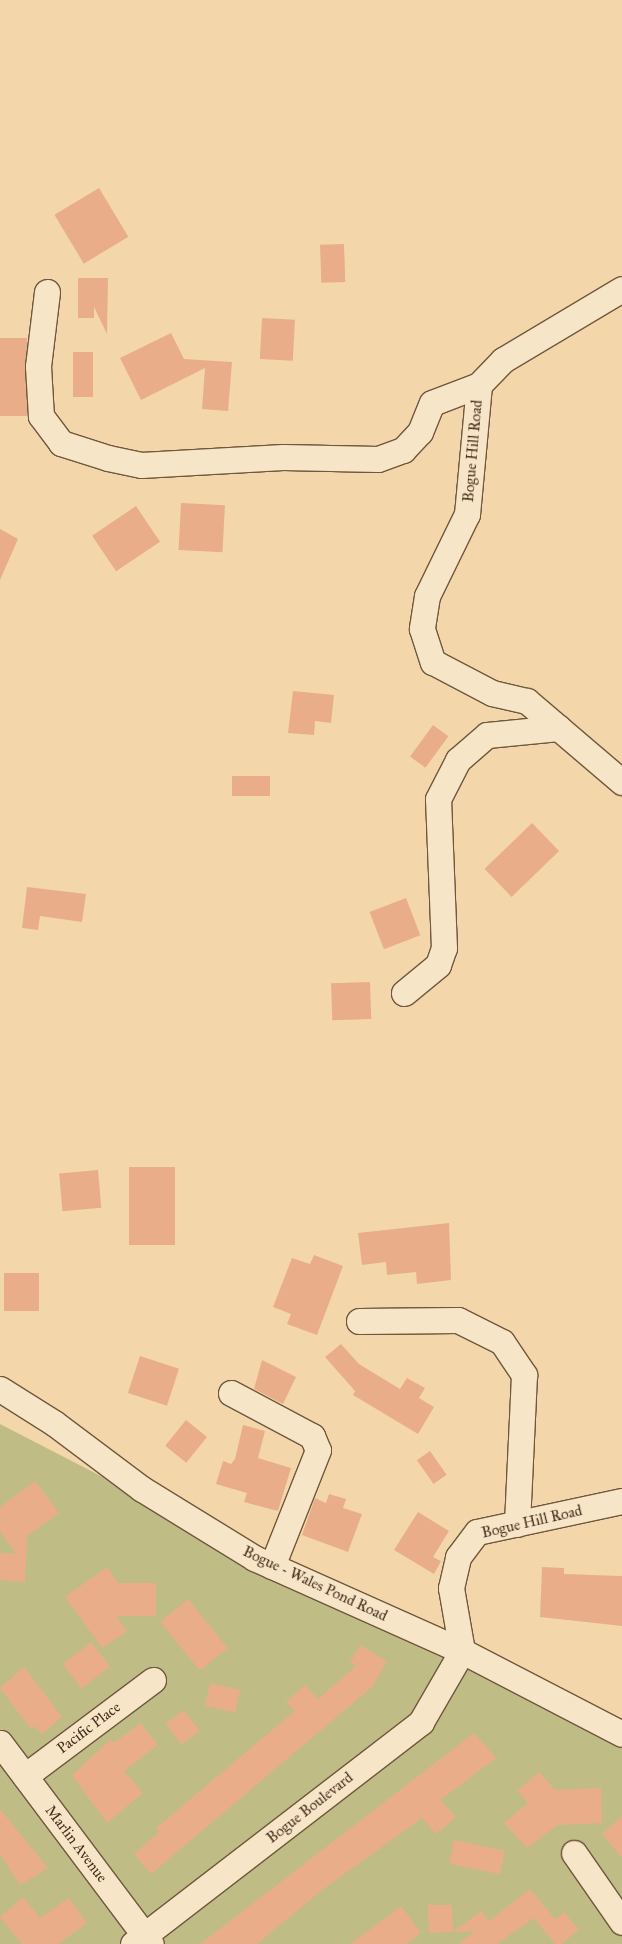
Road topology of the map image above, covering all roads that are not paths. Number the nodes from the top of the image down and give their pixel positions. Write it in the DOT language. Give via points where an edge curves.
graph roads {
  1 [pos="622,289"];
  2 [pos="47,292"];
  3 [pos="479,385"];
  4 [pos="559,728"];
  5 [pos="622,782"];
  6 [pos="404,993"];
  7 [pos="359,1321"];
  8 [pos="0,1389"];
  9 [pos="231,1392"];
  10 [pos="622,1501"];
  11 [pos="517,1524"];
  12 [pos="272,1566"];
  13 [pos="462,1651"];
  14 [pos="153,1680"];
  15 [pos="622,1734"];
  16 [pos="0,1744"];
  17 [pos="25,1776"];
  18 [pos="574,1853"];
  19 [pos="622,1922"];
  20 [pos="143,1941"];
  1 -- 3 [label="street, Bogue Hill Road" via="503,360"];
  2 -- 3 [label="street" via="38,366 41,416 61,443 140,465 283,457 378,459 403,450 420,432 432,403"];
  3 -- 4 [label="street, Bogue Hill Road" via="467,514 427,596 422,629 433,662 492,693 527,701"];
  4 -- 5 [label="street, Bogue Hill Road"];
  4 -- 6 [label="street" via="487,735 458,760 438,799 444,948 438,965"];
  7 -- 11 [label="street" via="458,1320 502,1342 524,1375"];
  8 -- 12 [label="street, Bogue - Wales Pond Road" via="54,1423 142,1490"];
  9 -- 12 [label="street" via="312,1436 318,1450"];
  10 -- 11 [label="street, Bogue Hill Road"];
  11 -- 13 [label="street, Bogue Hill Road" via="477,1532 458,1557 451,1588"];
  12 -- 13 [label="street, Bogue - Wales Pond Road"];
  13 -- 15 [label="street, Bogue - Wales Pond Road"];
  13 -- 20 [label="street, Bogue Boulevard" via="421,1722"];
  14 -- 17 [label="street, Pacific Place"];
  16 -- 17 [label="street, Marlin Avenue"];
  17 -- 20 [label="street, Marlin Avenue"];
  18 -- 19 [label="street"];
}
